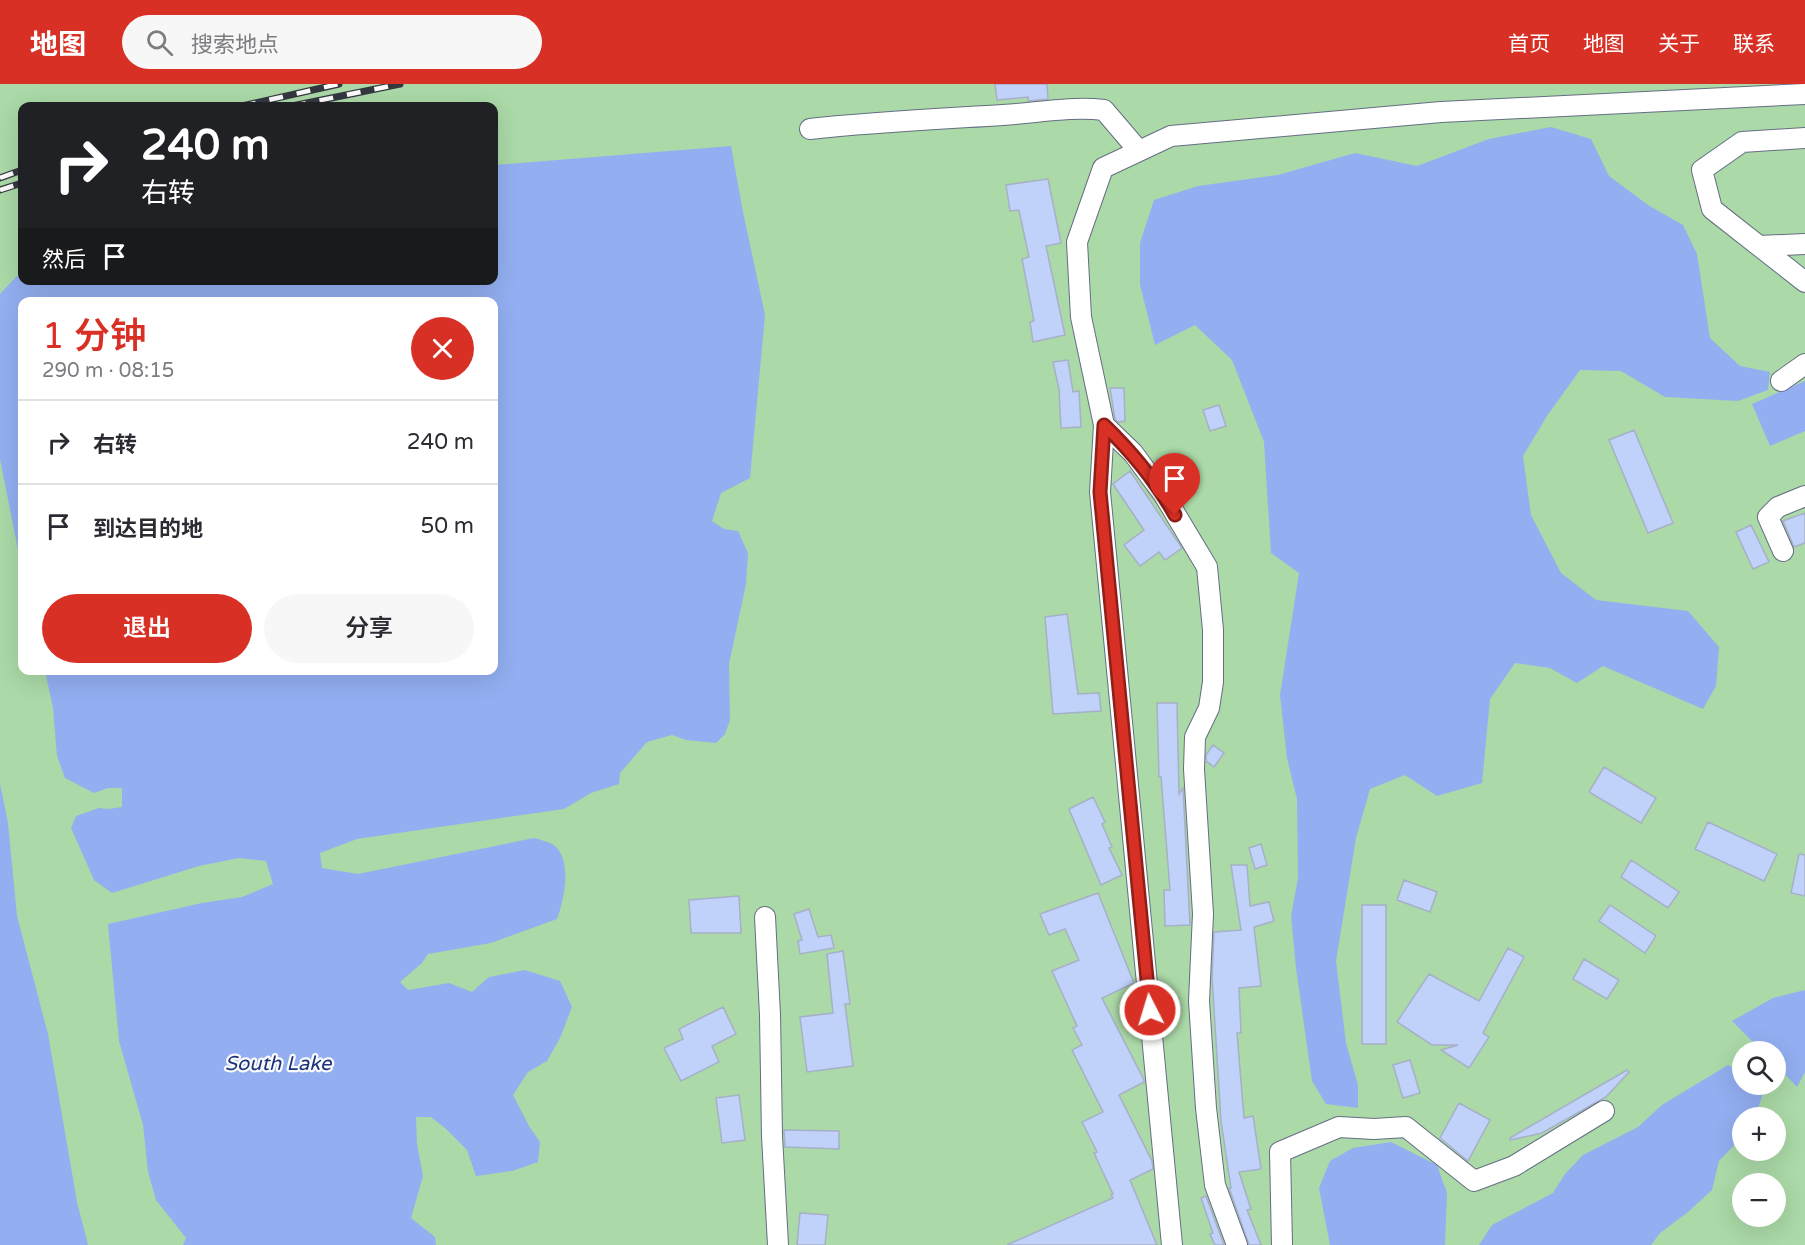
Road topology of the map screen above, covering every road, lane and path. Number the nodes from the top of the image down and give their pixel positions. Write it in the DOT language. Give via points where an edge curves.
graph roads {
  1 [pos="1805,94"];
  2 [pos="810,129"];
  3 [pos="1805,138"];
  4 [pos="1139,151"];
  5 [pos="1805,244"];
  6 [pos="1759,246"];
  7 [pos="1805,282"];
  8 [pos="1805,363"];
  9 [pos="1780,381"];
  10 [pos="1104,425"];
  11 [pos="1805,496"];
  12 [pos="1783,551"];
  13 [pos="765,917"];
  14 [pos="1604,1111"];
  15 [pos="778,1245"];
  16 [pos="1172,1245"];
  17 [pos="1237,1245"];
  18 [pos="1282,1245"];
  1 -- 4 [label="street" via="1441,112 1171,136"];
  2 -- 4 [label="street" via="1082,107 1104,110"];
  3 -- 6 [label="street" via="1742,142 1702,170 1712,209"];
  4 -- 10 [label="street" via="1102,168 1077,242 1081,317"];
  5 -- 6 [label="street"];
  6 -- 7 [label="street"];
  8 -- 9 [label="street"];
  10 -- 16 [label="street" via="1100,492"];
  10 -- 17 [label="street" via="1133,453 1164,495 1207,567 1213,682 1209,708 1195,736 1194,769 1203,914 1199,1001 1215,1185"];
  11 -- 12 [label="street" via="1779,507 1768,517"];
  13 -- 15 [label="street"];
  14 -- 18 [label="street" via="1514,1166 1474,1181 1406,1127 1339,1127 1280,1152"];
}
